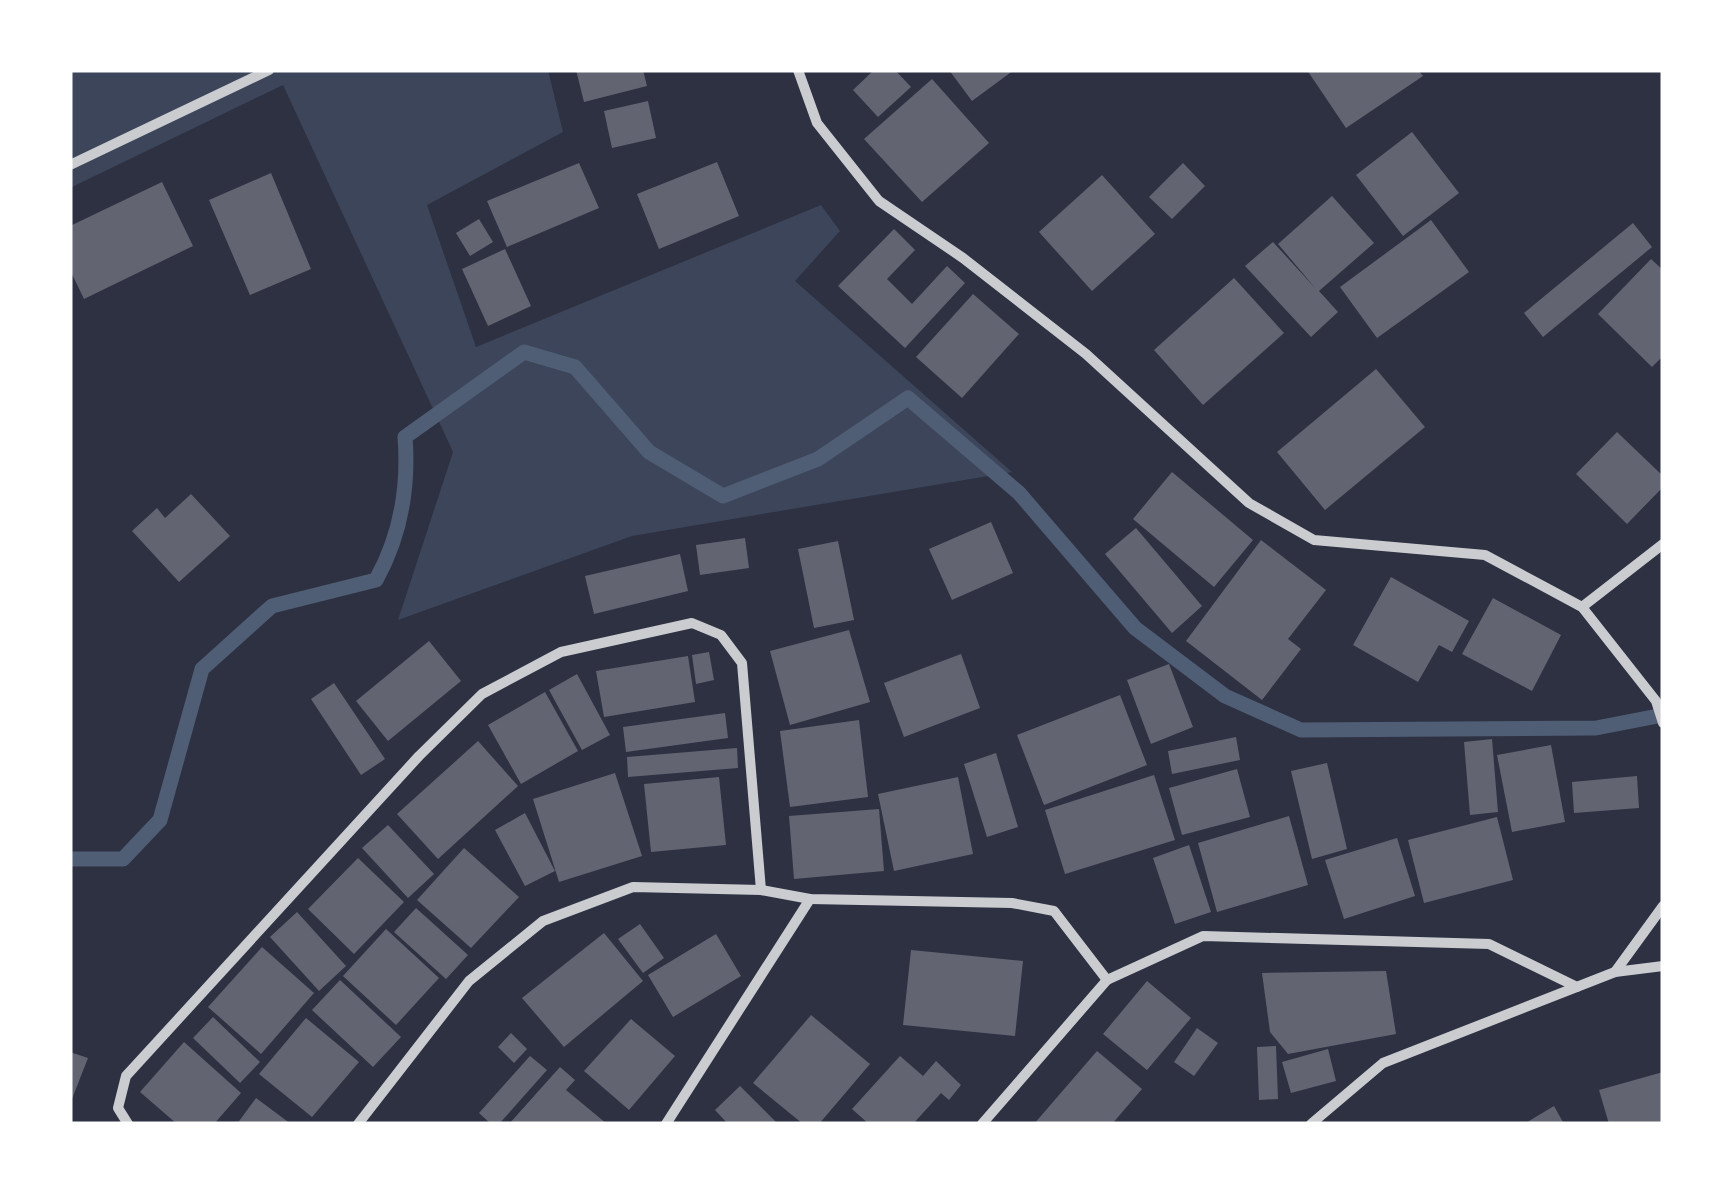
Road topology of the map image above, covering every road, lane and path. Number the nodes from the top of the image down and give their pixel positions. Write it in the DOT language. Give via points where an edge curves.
graph roads {
  1 [pos="270,70"];
  2 [pos="798,70"];
  3 [pos="70,165"];
  4 [pos="1663,544"];
  5 [pos="1582,607"];
  6 [pos="1663,723"];
  7 [pos="761,890"];
  8 [pos="810,899"];
  9 [pos="1663,906"];
  10 [pos="1663,966"];
  11 [pos="1615,972"];
  12 [pos="1107,980"];
  13 [pos="1577,986"];
  14 [pos="128,1124"];
  15 [pos="358,1124"];
  16 [pos="666,1124"];
  17 [pos="982,1124"];
  18 [pos="1311,1124"];
  1 -- 3 [label="street"];
  2 -- 5 [label="street" via="817,123 879,202 1086,354 1248,504 1314,540 1486,554"];
  4 -- 5 [label="street"];
  5 -- 6 [label="street" via="1656,701"];
  7 -- 8 [label="street"];
  7 -- 14 [label="street" via="742,663 721,635 692,622 560,652 482,694 152,1046 126,1076 118,1108"];
  7 -- 15 [label="street" via="633,887 543,921 468,981"];
  8 -- 12 [label="street" via="1012,903 1054,911"];
  8 -- 16 [label="street"];
  9 -- 11 [label="street"];
  10 -- 11 [label="street"];
  11 -- 13 [label="street"];
  12 -- 13 [label="street" via="1204,936 1489,944"];
  12 -- 17 [label="street"];
  13 -- 18 [label="street" via="1383,1064"];
}
